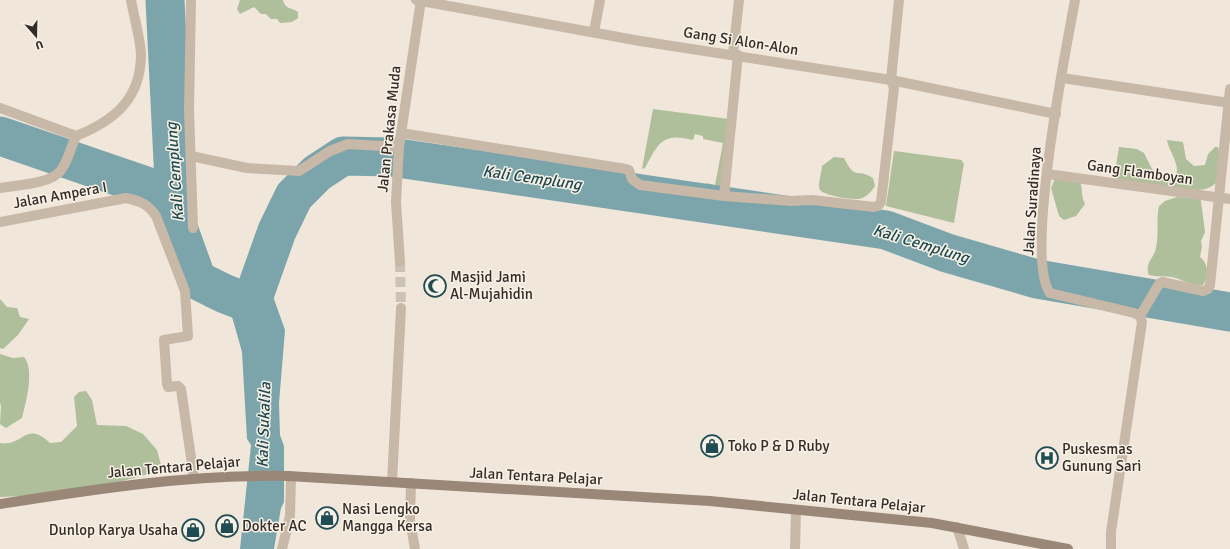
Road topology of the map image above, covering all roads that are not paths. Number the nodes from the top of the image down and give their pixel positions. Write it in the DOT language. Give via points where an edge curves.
graph roads {
  1 [pos="131,0"];
  2 [pos="191,0"];
  3 [pos="419,0"];
  4 [pos="600,0"];
  5 [pos="739,0"];
  6 [pos="899,0"];
  7 [pos="1075,0"];
  8 [pos="594,32"];
  9 [pos="735,54"];
  10 [pos="1062,78"];
  11 [pos="891,80"];
  12 [pos="1230,89"];
  13 [pos="1229,103"];
  14 [pos="0,108"];
  15 [pos="1056,114"];
  16 [pos="401,133"];
  17 [pos="76,136"];
  18 [pos="399,148"];
  19 [pos="191,156"];
  20 [pos="1047,174"];
  21 [pos="0,188"];
  22 [pos="724,196"];
  23 [pos="1218,198"];
  24 [pos="1230,199"];
  25 [pos="0,222"];
  26 [pos="193,228"];
  27 [pos="400,262"];
  28 [pos="401,308"];
  29 [pos="1140,316"];
  30 [pos="290,476"];
  31 [pos="194,478"];
  32 [pos="392,482"];
  33 [pos="411,483"];
  34 [pos="0,504"];
  35 [pos="796,510"];
  36 [pos="957,528"];
  37 [pos="282,549"];
  38 [pos="415,549"];
  39 [pos="795,549"];
  40 [pos="964,549"];
  41 [pos="1068,549"];
  42 [pos="1111,549"];
  1 -- 17 [label="street" via="141,54 139,78 135,89 126,104 107,121"];
  2 -- 19 [label="street"];
  3 -- 8 [label="street, Gang Si Alon-Alon"];
  3 -- 16 [label="street, Jalan Prakasa Muda"];
  4 -- 8 [label="street"];
  5 -- 9 [label="street"];
  6 -- 11 [label="street"];
  7 -- 10 [label="street, Jalan Suradinaya"];
  8 -- 9 [label="street, Gang Si Alon-Alon"];
  9 -- 11 [label="street, Gang Si Alon-Alon"];
  9 -- 22 [label="street"];
  10 -- 13 [label="street"];
  10 -- 15 [label="street, Jalan Suradinaya"];
  11 -- 15 [label="street, Gang Si Alon-Alon"];
  11 -- 22 [label="street" via="894,88 881,202 878,206"];
  12 -- 13 [label="street"];
  13 -- 23 [label="street"];
  14 -- 17 [label="street"];
  15 -- 20 [label="street, Jalan Suradinaya"];
  16 -- 18 [label="street, Jalan Prakasa Muda"];
  16 -- 22 [label="street" via="626,169 635,183 640,185"];
  17 -- 21 [label="street" via="62,170 57,175 41,181"];
  18 -- 19 [label="street" via="348,144 330,151 299,171 247,168"];
  18 -- 27 [label="street, Jalan Prakasa Muda" via="397,182"];
  19 -- 26 [label="street"];
  20 -- 23 [label="street, Gang Flamboyan"];
  20 -- 29 [label="street, Jalan Suradinaya" via="1041,232 1042,264 1050,293"];
  23 -- 24 [label="street, Gang Flamboyan"];
  23 -- 29 [label="street" via="1208,289 1203,291 1166,282 1159,284"];
  25 -- 31 [label="street, Jalan Ampera I" via="126,198 144,202 156,216 185,291 188,336 164,340 167,384 168,387 178,386 181,389"];
  28 -- 32 [label="street"];
  29 -- 42 [label="street" via="1142,330 1111,532"];
  30 -- 31 [label="main road, Jalan Tentara Pelajar" via="238,475"];
  30 -- 32 [label="main road, Jalan Tentara Pelajar"];
  30 -- 37 [label="street" via="290,516"];
  31 -- 34 [label="main road, Jalan Tentara Pelajar" via="136,483"];
  32 -- 33 [label="main road, Jalan Tentara Pelajar"];
  33 -- 35 [label="main road, Jalan Tentara Pelajar" via="710,501"];
  33 -- 38 [label="street" via="410,520"];
  35 -- 36 [label="main road, Jalan Tentara Pelajar" via="932,523"];
  35 -- 39 [label="street"];
  36 -- 40 [label="street"];
  36 -- 41 [label="main road, Jalan Tentara Pelajar"];
}
